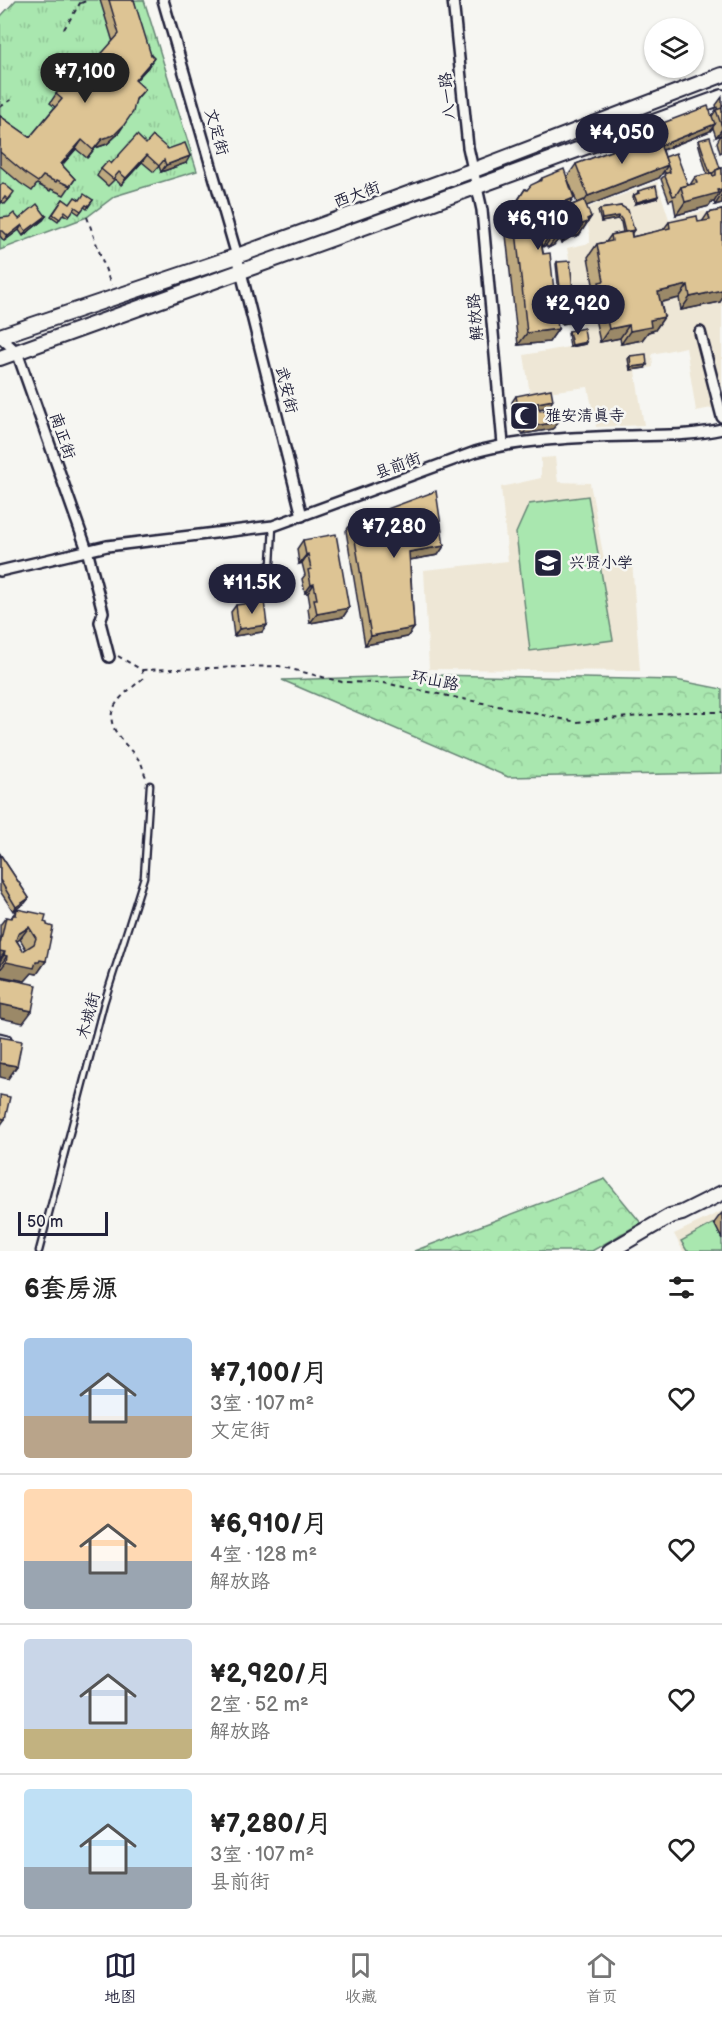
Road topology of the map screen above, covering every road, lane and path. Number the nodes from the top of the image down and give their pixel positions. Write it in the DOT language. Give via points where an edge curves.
graph roads {
  1 [pos="89,0"];
  2 [pos="162,0"];
  3 [pos="453,0"];
  4 [pos="81,2"];
  5 [pos="64,30"];
  6 [pos="722,75"];
  7 [pos="722,97"];
  8 [pos="14,98"];
  9 [pos="0,107"];
  10 [pos="474,170"];
  11 [pos="478,187"];
  12 [pos="87,218"];
  13 [pos="237,256"];
  14 [pos="241,272"];
  15 [pos="115,296"];
  16 [pos="700,332"];
  17 [pos="0,337"];
  18 [pos="17,352"];
  19 [pos="0,358"];
  20 [pos="722,417"];
  21 [pos="722,429"];
  22 [pos="503,444"];
  23 [pos="302,516"];
  24 [pos="273,526"];
  25 [pos="87,550"];
  26 [pos="0,571"];
  27 [pos="217,593"];
  28 [pos="112,656"];
  29 [pos="142,670"];
  30 [pos="722,712"];
  31 [pos="150,785"];
  32 [pos="0,1036"];
  33 [pos="8,1038"];
  34 [pos="722,1183"];
  35 [pos="722,1193"];
  36 [pos="670,1216"];
  37 [pos="39,1251"];
  38 [pos="610,1251"];
  1 -- 4 [label="path"];
  2 -- 13 [label="street, 文定街"];
  3 -- 10 [label="street, 八一路" via="468,147"];
  4 -- 5 [label="path"];
  6 -- 10 [label="main road, 西大街"];
  7 -- 11 [label="main road, 西大街"];
  8 -- 9 [label="path"];
  10 -- 11 [label="street, 八一路"];
  10 -- 13 [label="main road, 西大街"];
  11 -- 14 [label="main road, 西大街"];
  11 -- 22 [label="street, 解放路"];
  12 -- 15 [label="path"];
  13 -- 14 [label="street, 文定街"];
  13 -- 15 [label="main road, 西大街"];
  14 -- 18 [label="main road, 西大街"];
  14 -- 23 [label="street, 武安街"];
  15 -- 17 [label="main road, 西大街"];
  16 -- 20 [label="street"];
  17 -- 18 [label="street, 南正街"];
  18 -- 19 [label="main road, 西大街"];
  18 -- 25 [label="street, 南正街"];
  21 -- 22 [label="street, 县前街" via="696,435"];
  22 -- 23 [label="street, 县前街"];
  23 -- 24 [label="street, 县前街"];
  24 -- 25 [label="street, 县前街"];
  24 -- 27 [label="lane" via="271,564 262,569 263,587"];
  25 -- 26 [label="street, 县前街"];
  25 -- 28 [label="street, 南正街" via="103,612 100,622"];
  28 -- 29 [label="path"];
  29 -- 30 [label="path, 环山路" via="279,666 342,682 384,683 578,722"];
  29 -- 31 [label="path" via="143,678 115,705 111,720 115,733 141,761"];
  31 -- 37 [label="lane, 木城街" via="144,877 104,1004"];
  32 -- 33 [label="lane"];
  34 -- 36 [label="main road" via="679,1204"];
  35 -- 36 [label="main road"];
  36 -- 38 [label="main road"];
}
